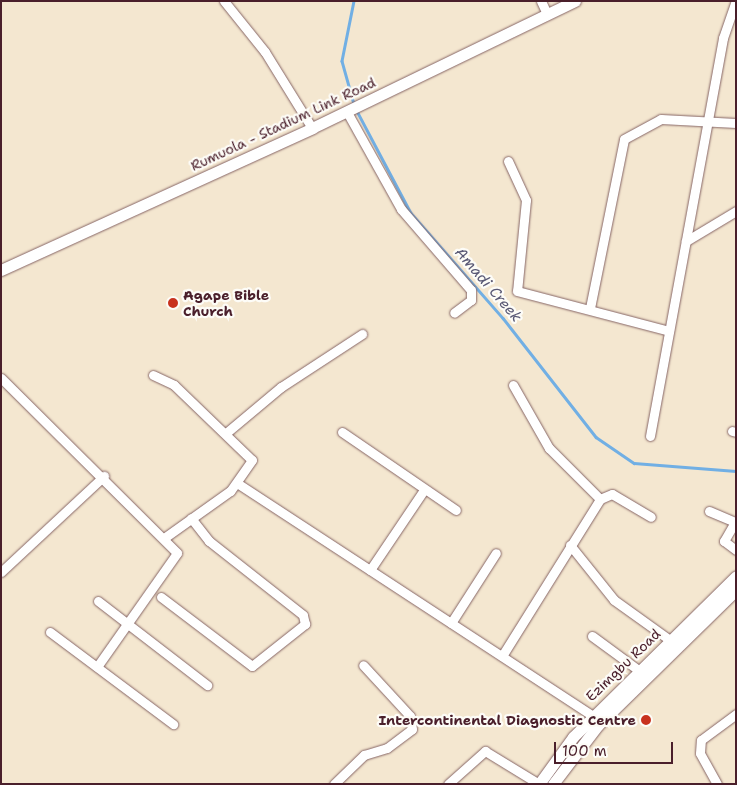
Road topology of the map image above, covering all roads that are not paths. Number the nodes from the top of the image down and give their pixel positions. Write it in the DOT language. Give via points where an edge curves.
graph roads {
  1 [pos="224,1"];
  2 [pos="541,1"];
  3 [pos="575,1"];
  4 [pos="736,1"];
  5 [pos="547,14"];
  6 [pos="352,109"];
  7 [pos="736,123"];
  8 [pos="708,124"];
  9 [pos="312,128"];
  10 [pos="508,161"];
  11 [pos="736,211"];
  12 [pos="686,241"];
  13 [pos="1,270"];
  14 [pos="590,308"];
  15 [pos="454,313"];
  16 [pos="669,331"];
  17 [pos="362,334"];
  18 [pos="153,375"];
  19 [pos="1,378"];
  20 [pos="513,386"];
  21 [pos="342,432"];
  22 [pos="226,433"];
  23 [pos="650,436"];
  24 [pos="104,476"];
  25 [pos="237,483"];
  26 [pos="424,490"];
  27 [pos="600,499"];
  28 [pos="456,510"];
  29 [pos="709,511"];
  30 [pos="651,517"];
  31 [pos="191,518"];
  32 [pos="164,538"];
  33 [pos="570,545"];
  34 [pos="736,550"];
  35 [pos="496,553"];
  36 [pos="370,570"];
  37 [pos="1,572"];
  38 [pos="736,576"];
  39 [pos="736,590"];
  40 [pos="161,597"];
  41 [pos="98,601"];
  42 [pos="451,623"];
  43 [pos="128,624"];
  44 [pos="50,632"];
  45 [pos="592,636"];
  46 [pos="674,643"];
  47 [pos="502,656"];
  48 [pos="363,665"];
  49 [pos="96,667"];
  50 [pos="637,670"];
  51 [pos="207,685"];
  52 [pos="736,714"];
  53 [pos="593,716"];
  54 [pos="173,724"];
  55 [pos="334,784"];
  56 [pos="448,784"];
  57 [pos="539,784"];
  58 [pos="553,784"];
  59 [pos="717,784"];
  1 -- 9 [label="street" via="265,52"];
  2 -- 5 [label="street"];
  3 -- 5 [label="street, Rumuola - Stadium Link Road"];
  4 -- 8 [label="street" via="723,38"];
  5 -- 6 [label="street, Rumuola - Stadium Link Road"];
  6 -- 9 [label="street, Rumuola - Stadium Link Road"];
  6 -- 15 [label="street" via="401,209 471,290 471,300"];
  7 -- 8 [label="street"];
  8 -- 12 [label="street"];
  8 -- 14 [label="street" via="662,119 624,139"];
  9 -- 13 [label="street, Rumuola - Stadium Link Road"];
  10 -- 14 [label="street" via="526,200 514,288 519,294"];
  11 -- 12 [label="street"];
  12 -- 16 [label="street"];
  14 -- 16 [label="street"];
  16 -- 23 [label="street"];
  17 -- 22 [label="street" via="286,383"];
  18 -- 22 [label="street" via="174,385"];
  19 -- 24 [label="street"];
  20 -- 27 [label="street" via="548,448"];
  21 -- 26 [label="street"];
  22 -- 25 [label="street" via="252,460"];
  24 -- 32 [label="street"];
  24 -- 37 [label="street"];
  25 -- 31 [label="street"];
  25 -- 36 [label="street"];
  26 -- 28 [label="street"];
  26 -- 36 [label="street"];
  27 -- 30 [label="street" via="612,494"];
  27 -- 33 [label="street"];
  29 -- 34 [label="street" via="735,522 724,541"];
  31 -- 32 [label="street"];
  31 -- 40 [label="street" via="210,540 302,616 305,624 252,666"];
  32 -- 43 [label="street" via="176,558"];
  33 -- 46 [label="street" via="614,600"];
  33 -- 47 [label="street"];
  35 -- 42 [label="street"];
  36 -- 42 [label="street"];
  38 -- 46 [label="street, Ezimgbu Road"];
  39 -- 46 [label="street, Ezimgbu Road"];
  41 -- 43 [label="street"];
  42 -- 47 [label="street"];
  43 -- 49 [label="street"];
  43 -- 51 [label="street"];
  44 -- 49 [label="street"];
  45 -- 50 [label="street"];
  46 -- 50 [label="street, Ezimgbu Road"];
  46 -- 58 [label="street, Ezimgbu Road" via="598,725"];
  47 -- 53 [label="street"];
  48 -- 55 [label="street" via="410,716 412,729 387,748 364,755"];
  49 -- 54 [label="street"];
  50 -- 53 [label="street, Ezimgbu Road"];
  52 -- 59 [label="street" via="701,740 700,753"];
  53 -- 57 [label="street, Ezimgbu Road"];
  56 -- 57 [label="street" via="486,751"];
}
